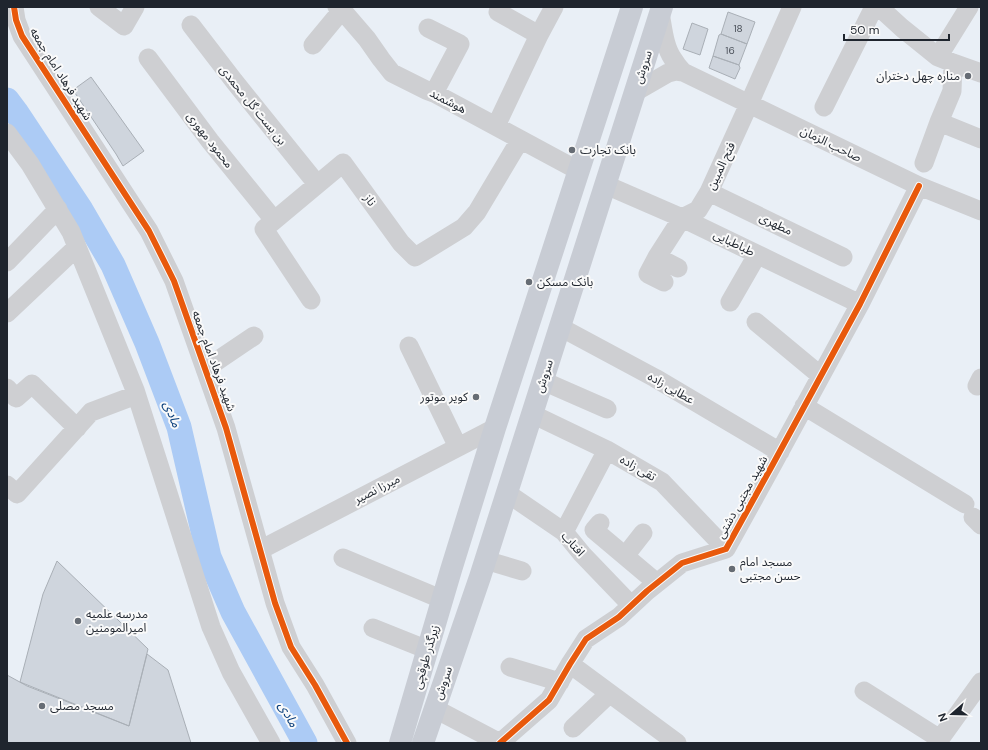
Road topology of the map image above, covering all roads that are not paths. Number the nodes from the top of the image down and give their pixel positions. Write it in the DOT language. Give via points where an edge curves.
graph roads {
  1 [pos="14,7"];
  2 [pos="99,7"];
  3 [pos="135,7"];
  4 [pos="554,7"];
  5 [pos="632,7"];
  6 [pos="638,7"];
  7 [pos="792,7"];
  8 [pos="874,7"];
  9 [pos="879,7"];
  10 [pos="969,7"];
  11 [pos="340,8"];
  12 [pos="659,9"];
  13 [pos="498,12"];
  14 [pos="191,25"];
  15 [pos="428,28"];
  16 [pos="539,35"];
  17 [pos="313,46"];
  18 [pos="148,58"];
  19 [pos="946,60"];
  20 [pos="683,72"];
  21 [pos="981,73"];
  22 [pos="635,92"];
  23 [pos="434,93"];
  24 [pos="749,104"];
  25 [pos="824,107"];
  26 [pos="939,122"];
  27 [pos="496,126"];
  28 [pos="7,134"];
  29 [pos="981,138"];
  30 [pos="520,140"];
  31 [pos="924,163"];
  32 [pos="579,171"];
  33 [pos="317,184"];
  34 [pos="606,185"];
  35 [pos="919,186"];
  36 [pos="709,192"];
  37 [pos="58,210"];
  38 [pos="981,212"];
  39 [pos="682,218"];
  40 [pos="274,220"];
  41 [pos="77,247"];
  42 [pos="757,254"];
  43 [pos="657,257"];
  44 [pos="843,257"];
  45 [pos="7,262"];
  46 [pos="678,268"];
  47 [pos="664,282"];
  48 [pos="541,288"];
  49 [pos="311,300"];
  50 [pos="568,302"];
  51 [pos="730,302"];
  52 [pos="860,304"];
  53 [pos="7,313"];
  54 [pos="756,322"];
  55 [pos="560,327"];
  56 [pos="254,336"];
  57 [pos="409,346"];
  58 [pos="205,369"];
  59 [pos="821,376"];
  60 [pos="543,381"];
  61 [pos="7,388"];
  62 [pos="136,394"];
  63 [pos="804,406"];
  64 [pos="607,409"];
  65 [pos="532,414"];
  66 [pos="76,428"];
  67 [pos="495,428"];
  68 [pos="458,447"];
  69 [pos="606,450"];
  70 [pos="780,452"];
  71 [pos="7,485"];
  72 [pos="507,493"];
  73 [pos="973,515"];
  74 [pos="600,523"];
  75 [pos="564,532"];
  76 [pos="643,533"];
  77 [pos="726,549"];
  78 [pos="260,550"];
  79 [pos="625,556"];
  80 [pos="343,558"];
  81 [pos="482,569"];
  82 [pos="451,570"];
  83 [pos="522,571"];
  84 [pos="657,582"];
  85 [pos="440,599"];
  86 [pos="631,605"];
  87 [pos="373,628"];
  88 [pos="423,648"];
  89 [pos="570,664"];
  90 [pos="510,667"];
  91 [pos="560,682"];
  92 [pos="981,682"];
  93 [pos="864,691"];
  94 [pos="609,694"];
  95 [pos="443,713"];
  96 [pos="572,728"];
  97 [pos="938,742"];
  98 [pos="271,743"];
  99 [pos="347,743"];
  100 [pos="389,743"];
  101 [pos="400,743"];
  102 [pos="423,743"];
  103 [pos="434,743"];
  104 [pos="500,743"];
  105 [pos="677,743"];
  1 -- 58 [label="street, شهید فرهاد امام جمعه" via="22,36 149,231 174,282"];
  2 -- 3 [label="street" via="124,26"];
  4 -- 16 [label="street"];
  5 -- 32 [label="main road"];
  6 -- 48 [label="street" via="550,280"];
  7 -- 24 [label="street, فتح المبین"];
  8 -- 25 [label="street"];
  9 -- 19 [label="street" via="902,28"];
  10 -- 19 [label="street"];
  11 -- 17 [label="street"];
  11 -- 23 [label="street, هوشمند" via="392,72"];
  12 -- 20 [label="street, صاحب الزمان" via="669,52"];
  12 -- 22 [label="main road, سروش"];
  12 -- 50 [label="street" via="563,293"];
  13 -- 16 [label="street"];
  14 -- 33 [label="street, بن بست گل محمدی"];
  15 -- 23 [label="street" via="460,44"];
  16 -- 27 [label="street"];
  18 -- 40 [label="street, محمود مهوری" via="210,141"];
  19 -- 21 [label="street"];
  19 -- 26 [label="street" via="952,91"];
  20 -- 22 [label="street" via="668,73"];
  20 -- 24 [label="street, صاحب الزمان"];
  22 -- 34 [label="main road, سروش"];
  23 -- 27 [label="street, هوشمند"];
  24 -- 35 [label="street, صاحب الزمان"];
  24 -- 36 [label="street, فتح المبین"];
  26 -- 29 [label="street"];
  26 -- 31 [label="street"];
  27 -- 30 [label="street, هوشمند"];
  28 -- 37 [label="street" via="30,164"];
  30 -- 32 [label="street, هوشمند"];
  30 -- 33 [label="street, ناز" via="478,212 464,227 415,258 343,163"];
  32 -- 48 [label="main road"];
  33 -- 40 [label="street, ناز"];
  34 -- 39 [label="street, طباطبایی"];
  34 -- 50 [label="main road, سروش"];
  35 -- 38 [label="street, صاحب الزمان"];
  35 -- 52 [label="street, شهید مجتبی دشتی"];
  36 -- 39 [label="street, فتح المبین" via="698,210"];
  36 -- 44 [label="street, مطهری"];
  37 -- 41 [label="street"];
  37 -- 45 [label="street"];
  39 -- 42 [label="street, طباطبایی"];
  39 -- 43 [label="street"];
  40 -- 49 [label="street, ناز" via="264,229"];
  41 -- 53 [label="street"];
  41 -- 62 [label="street"];
  42 -- 51 [label="street"];
  42 -- 52 [label="street, طباطبایی"];
  43 -- 46 [label="street"];
  43 -- 47 [label="street" via="648,274"];
  48 -- 67 [label="main road"];
  50 -- 55 [label="main road, سروش"];
  52 -- 59 [label="street, شهید مجتبی دشتی"];
  54 -- 59 [label="street"];
  55 -- 60 [label="main road, سروش"];
  55 -- 70 [label="street, عطایی زاده" via="655,378"];
  56 -- 58 [label="street"];
  57 -- 68 [label="street"];
  58 -- 78 [label="street, شهید فرهاد امام جمعه" via="226,428"];
  59 -- 63 [label="street, شهید مجتبی دشتی"];
  60 -- 64 [label="street"];
  60 -- 65 [label="main road, سروش"];
  61 -- 66 [label="street" via="16,398 32,384"];
  62 -- 66 [label="street" via="91,412"];
  62 -- 98 [label="street" via="211,627 231,672"];
  63 -- 70 [label="street, شهید مجتبی دشتی"];
  63 -- 73 [label="street"];
  65 -- 69 [label="street, تقی زاده"];
  65 -- 72 [label="main road, سروش"];
  66 -- 71 [label="street" via="17,494"];
  67 -- 68 [label="street, میرزا نصیر"];
  67 -- 82 [label="main road"];
  68 -- 78 [label="street, میرزا نصیر"];
  69 -- 75 [label="street"];
  69 -- 77 [label="street, تقی زاده" via="662,482"];
  70 -- 77 [label="street, شهید مجتبی دشتی"];
  72 -- 75 [label="street, افتاب"];
  72 -- 81 [label="main road, سروش"];
  74 -- 79 [label="street" via="594,530"];
  75 -- 86 [label="street, افتاب"];
  76 -- 79 [label="street"];
  77 -- 84 [label="street, شهید مجتبی دشتی" via="682,563"];
  78 -- 99 [label="street, شهید فرهاد امام جمعه" via="291,647"];
  79 -- 84 [label="street"];
  80 -- 85 [label="street"];
  81 -- 83 [label="street"];
  81 -- 95 [label="main road"];
  81 -- 102 [label="main road, سروش"];
  82 -- 85 [label="main road"];
  82 -- 101 [label="main road, زیرگذر طوقچی"];
  84 -- 86 [label="street, شهید مجتبی دشتی"];
  85 -- 88 [label="main road"];
  86 -- 89 [label="street, شهید مجتبی دشتی" via="619,617 586,639"];
  87 -- 88 [label="street"];
  88 -- 100 [label="main road"];
  89 -- 91 [label="street, شهید مجتبی دشتی"];
  89 -- 94 [label="street"];
  90 -- 91 [label="street"];
  91 -- 104 [label="street, شهید مجتبی دشتی" via="549,700"];
  92 -- 97 [label="street"];
  93 -- 97 [label="street"];
  94 -- 96 [label="street"];
  94 -- 105 [label="street"];
  95 -- 103 [label="main road"];
  95 -- 104 [label="street"];
}
